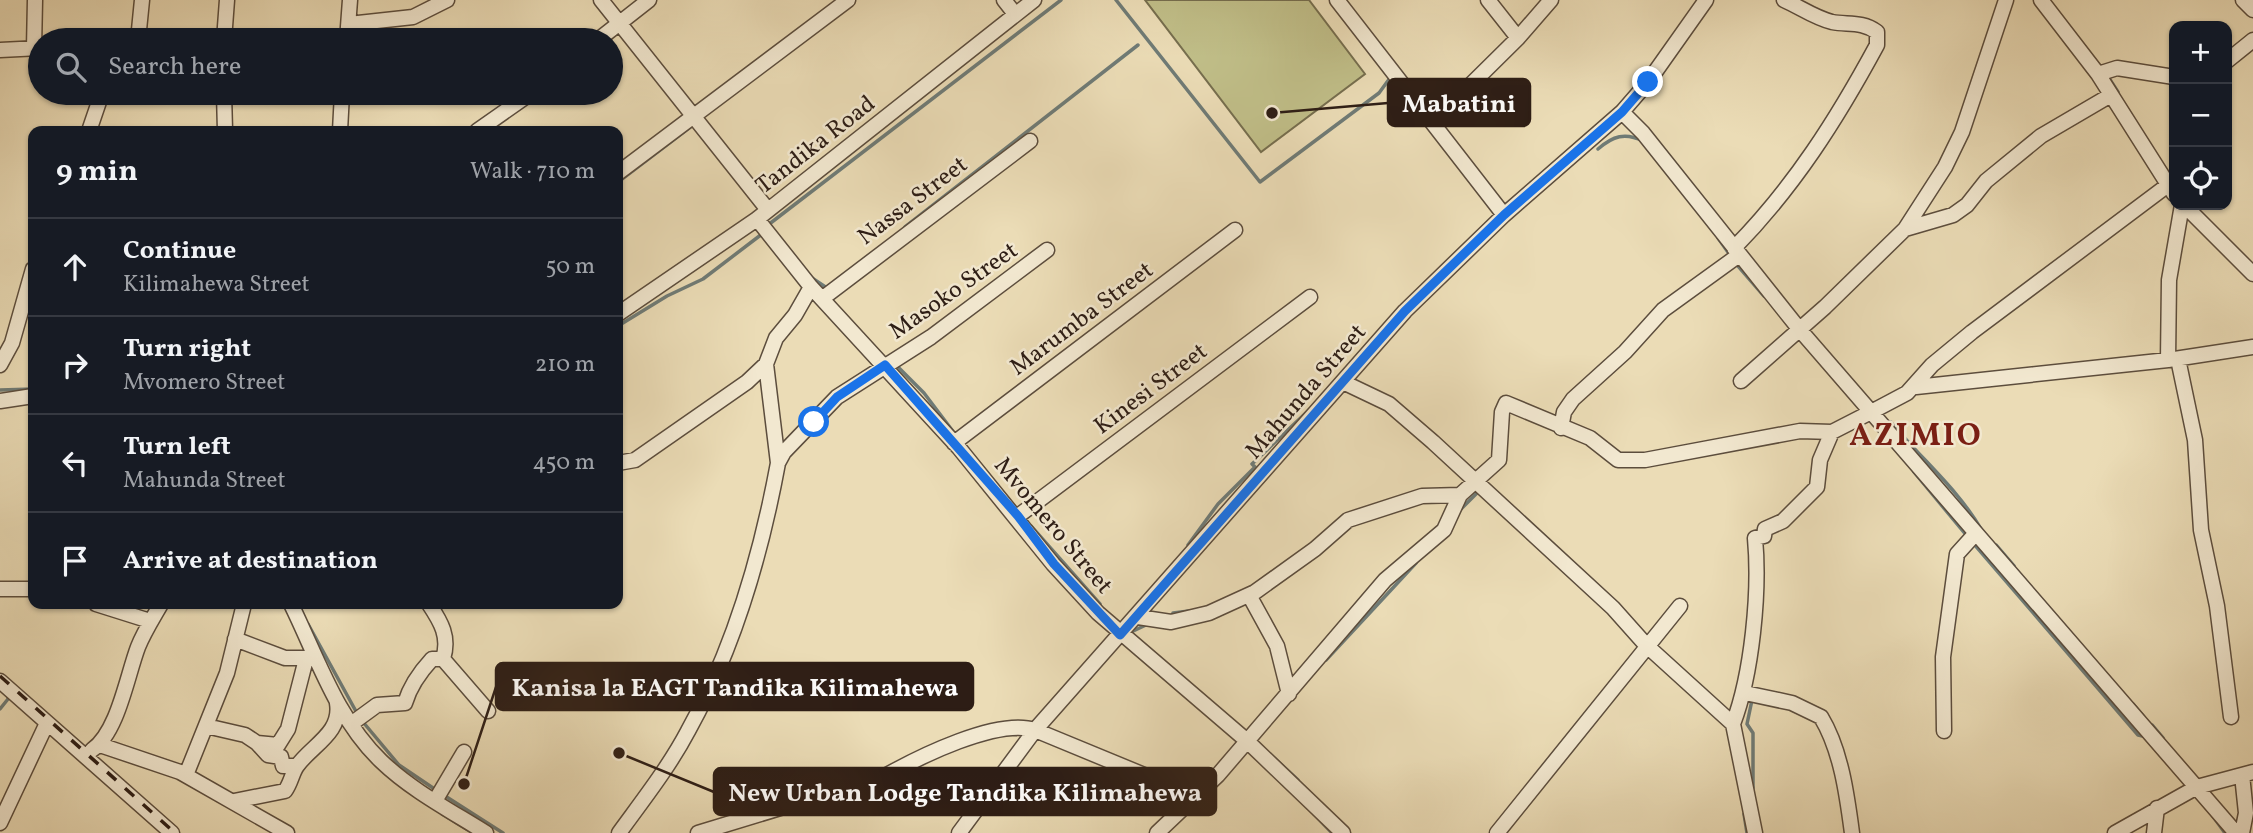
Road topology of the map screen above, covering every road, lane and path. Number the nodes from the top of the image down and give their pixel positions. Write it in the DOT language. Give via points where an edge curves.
graph roads {
  1 [pos="34,0"];
  2 [pos="142,0"];
  3 [pos="227,0"];
  4 [pos="350,0"];
  5 [pos="447,0"];
  6 [pos="601,0"];
  7 [pos="649,0"];
  8 [pos="848,0"];
  9 [pos="1004,0"];
  10 [pos="1034,0"];
  11 [pos="1337,0"];
  12 [pos="1488,0"];
  13 [pos="1551,0"];
  14 [pos="1706,0"];
  15 [pos="1784,0"];
  16 [pos="2006,0"];
  17 [pos="2041,0"];
  18 [pos="2243,0"];
  19 [pos="2253,10"];
  20 [pos="1015,13"];
  21 [pos="620,23"];
  22 [pos="349,24"];
  23 [pos="36,28"];
  24 [pos="139,28"];
  25 [pos="225,28"];
  26 [pos="348,28"];
  27 [pos="614,28"];
  28 [pos="1518,38"];
  29 [pos="2253,40"];
  30 [pos="28,48"];
  31 [pos="0,50"];
  32 [pos="2232,57"];
  33 [pos="2098,74"];
  34 [pos="2169,76"];
  35 [pos="2111,95"];
  36 [pos="98,105"];
  37 [pos="224,105"];
  38 [pos="341,105"];
  39 [pos="514,105"];
  40 [pos="1622,112"];
  41 [pos="692,118"];
  42 [pos="1433,122"];
  43 [pos="91,126"];
  44 [pos="225,126"];
  45 [pos="340,126"];
  46 [pos="484,126"];
  47 [pos="1030,141"];
  48 [pos="623,169"];
  49 [pos="2169,187"];
  50 [pos="2169,191"];
  51 [pos="2182,210"];
  52 [pos="2188,210"];
  53 [pos="763,214"];
  54 [pos="1504,215"];
  55 [pos="1905,229"];
  56 [pos="1235,230"];
  57 [pos="1047,250"];
  58 [pos="1737,252"];
  59 [pos="2253,274"];
  60 [pos="28,287"];
  61 [pos="811,287"];
  62 [pos="1310,297"];
  63 [pos="823,298"];
  64 [pos="623,311"];
  65 [pos="1800,330"];
  66 [pos="2253,348"];
  67 [pos="2173,360"];
  68 [pos="766,364"];
  69 [pos="0,365"];
  70 [pos="885,365"];
  71 [pos="1741,381"];
  72 [pos="1345,383"];
  73 [pos="1916,387"];
  74 [pos="28,397"];
  75 [pos="0,401"];
  76 [pos="1873,411"];
  77 [pos="1561,428"];
  78 [pos="1832,432"];
  79 [pos="954,443"];
  80 [pos="623,462"];
  81 [pos="778,463"];
  82 [pos="1476,484"];
  83 [pos="1460,495"];
  84 [pos="1018,516"];
  85 [pos="1976,533"];
  86 [pos="0,589"];
  87 [pos="28,589"];
  88 [pos="1249,595"];
  89 [pos="1680,606"];
  90 [pos="112,609"];
  91 [pos="158,609"];
  92 [pos="243,609"];
  93 [pos="293,609"];
  94 [pos="432,609"];
  95 [pos="1138,617"];
  96 [pos="150,621"];
  97 [pos="1120,635"];
  98 [pos="235,639"];
  99 [pos="1646,645"];
  100 [pos="311,659"];
  101 [pos="443,659"];
  102 [pos="0,681"];
  103 [pos="1745,693"];
  104 [pos="1289,694"];
  105 [pos="336,698"];
  106 [pos="488,711"];
  107 [pos="2231,718"];
  108 [pos="47,723"];
  109 [pos="351,724"];
  110 [pos="1733,724"];
  111 [pos="206,726"];
  112 [pos="1035,730"];
  113 [pos="1944,731"];
  114 [pos="1246,740"];
  115 [pos="257,743"];
  116 [pos="100,745"];
  117 [pos="464,752"];
  118 [pos="85,755"];
  119 [pos="297,766"];
  120 [pos="2247,773"];
  121 [pos="186,775"];
  122 [pos="2197,787"];
  123 [pos="1195,796"];
  124 [pos="234,801"];
  125 [pos="435,801"];
  126 [pos="2157,807"];
  127 [pos="1331,822"];
  128 [pos="0,823"];
  129 [pos="172,833"];
  130 [pos="287,833"];
  131 [pos="486,833"];
  132 [pos="619,833"];
  133 [pos="698,833"];
  134 [pos="959,833"];
  135 [pos="1157,833"];
  136 [pos="1320,833"];
  137 [pos="1343,833"];
  138 [pos="1497,833"];
  139 [pos="1755,833"];
  140 [pos="1852,833"];
  141 [pos="2115,833"];
  142 [pos="2154,833"];
  143 [pos="2236,833"];
  144 [pos="2242,833"];
  1 -- 23 [label="street"];
  2 -- 24 [label="street"];
  3 -- 25 [label="street"];
  4 -- 22 [label="street"];
  5 -- 22 [label="street" via="413,17"];
  6 -- 21 [label="street, Mvomero Street"];
  7 -- 21 [label="street"];
  8 -- 41 [label="street"];
  9 -- 20 [label="street"];
  10 -- 20 [label="street, Tandika Road"];
  11 -- 42 [label="street"];
  12 -- 28 [label="street"];
  13 -- 28 [label="street"];
  14 -- 40 [label="street, Mahunda Street"];
  15 -- 58 [label="street" via="1833,22 1871,27 1877,32 1877,45 1814,153"];
  16 -- 55 [label="street" via="1962,132"];
  17 -- 33 [label="street"];
  18 -- 19 [label="street"];
  20 -- 53 [label="street, Tandika Road"];
  21 -- 27 [label="street"];
  21 -- 41 [label="street, Mvomero Street"];
  22 -- 26 [label="street"];
  28 -- 42 [label="street"];
  29 -- 32 [label="street"];
  30 -- 31 [label="street"];
  33 -- 34 [label="street" via="2117,68"];
  33 -- 35 [label="street"];
  35 -- 49 [label="street"];
  35 -- 55 [label="street" via="2041,135 1953,215"];
  36 -- 43 [label="street"];
  37 -- 44 [label="street"];
  38 -- 45 [label="street"];
  39 -- 46 [label="street"];
  40 -- 54 [label="street, Mahunda Street"];
  40 -- 58 [label="street"];
  41 -- 48 [label="street"];
  41 -- 53 [label="street, Mvomero Street" via="740,172"];
  42 -- 54 [label="street"];
  47 -- 63 [label="street, Nassa Street"];
  50 -- 73 [label="street" via="1972,332 1932,365"];
  51 -- 67 [label="street" via="2169,280"];
  52 -- 59 [label="street"];
  53 -- 61 [label="street, Mvomero Street"];
  53 -- 64 [label="street, Tandika Road"];
  54 -- 72 [label="street, Mahunda Street" via="1405,311"];
  55 -- 65 [label="street"];
  56 -- 79 [label="street, Marumba Street"];
  57 -- 70 [label="street, Masoko Street" via="931,337"];
  58 -- 65 [label="street"];
  58 -- 77 [label="street" via="1662,310 1625,352 1573,399"];
  60 -- 69 [label="street" via="12,343"];
  61 -- 63 [label="street, Mvomero Street"];
  61 -- 68 [label="street" via="776,338"];
  62 -- 84 [label="street, Kinesi Street"];
  63 -- 70 [label="street, Mvomero Street"];
  65 -- 71 [label="street"];
  65 -- 76 [label="street"];
  66 -- 67 [label="street"];
  67 -- 73 [label="street"];
  67 -- 107 [label="street" via="2195,440 2201,530 2217,606"];
  68 -- 80 [label="street" via="756,376 635,460"];
  68 -- 81 [label="street"];
  70 -- 79 [label="street, Mvomero Street"];
  70 -- 81 [label="street, Masoko Street" via="837,397"];
  72 -- 82 [label="street" via="1389,404"];
  72 -- 95 [label="street, Mahunda Street"];
  73 -- 76 [label="street"];
  74 -- 75 [label="street"];
  76 -- 78 [label="street"];
  76 -- 85 [label="street"];
  77 -- 78 [label="street" via="1590,438 1618,460 1800,431"];
  77 -- 82 [label="street" via="1506,403 1499,460"];
  78 -- 103 [label="street" via="1820,460 1817,487 1783,521 1755,538"];
  79 -- 84 [label="street, Mvomero Street"];
  81 -- 132 [label="street" via="746,595 707,691 688,732"];
  82 -- 83 [label="street"];
  82 -- 99 [label="street" via="1613,608"];
  83 -- 88 [label="street" via="1422,496 1348,520"];
  83 -- 104 [label="street" via="1444,530 1385,580"];
  84 -- 97 [label="street, Mvomero Street" via="1054,564"];
  85 -- 113 [label="street" via="1957,554 1943,657"];
  85 -- 122 [label="street"];
  86 -- 87 [label="street"];
  88 -- 95 [label="street" via="1209,614 1171,622"];
  88 -- 104 [label="street" via="1277,646"];
  89 -- 99 [label="street"];
  90 -- 96 [label="street"];
  91 -- 96 [label="street"];
  92 -- 98 [label="street"];
  93 -- 100 [label="street"];
  94 -- 101 [label="street" via="443,627 447,646"];
  95 -- 97 [label="street, Mahunda Street"];
  96 -- 116 [label="street"];
  97 -- 112 [label="street, Mahunda Street"];
  97 -- 114 [label="street, Mvomero Street"];
  98 -- 100 [label="street" via="285,659"];
  98 -- 111 [label="street"];
  99 -- 110 [label="street"];
  99 -- 138 [label="street"];
  100 -- 105 [label="street"];
  100 -- 115 [label="street" via="284,736 278,745"];
  101 -- 106 [label="street"];
  101 -- 109 [label="street" via="427,664 405,703 377,705"];
  102 -- 108 [label="street"];
  103 -- 110 [label="street"];
  103 -- 140 [label="street" via="1792,703 1821,717 1835,749"];
  104 -- 114 [label="street"];
  105 -- 109 [label="street"];
  105 -- 119 [label="street" via="336,722"];
  108 -- 118 [label="street"];
  108 -- 128 [label="street"];
  109 -- 125 [label="street" via="381,761"];
  110 -- 139 [label="street"];
  111 -- 115 [label="street"];
  111 -- 121 [label="street"];
  112 -- 123 [label="street"];
  112 -- 133 [label="street" via="1010,726 886,776"];
  112 -- 134 [label="street, Mahunda Street"];
  114 -- 123 [label="street"];
  114 -- 127 [label="street, Mvomero Street"];
  115 -- 119 [label="street" via="268,755 281,757 283,766"];
  116 -- 118 [label="street"];
  116 -- 121 [label="street"];
  117 -- 125 [label="street"];
  118 -- 129 [label="street"];
  119 -- 124 [label="street" via="285,791"];
  120 -- 122 [label="street"];
  120 -- 144 [label="street"];
  121 -- 124 [label="street"];
  122 -- 126 [label="street"];
  122 -- 143 [label="street"];
  123 -- 135 [label="street"];
  124 -- 130 [label="street"];
  125 -- 131 [label="street"];
  126 -- 141 [label="street"];
  126 -- 142 [label="street"];
  127 -- 136 [label="street"];
  127 -- 137 [label="street, Mvomero Street"];
}
